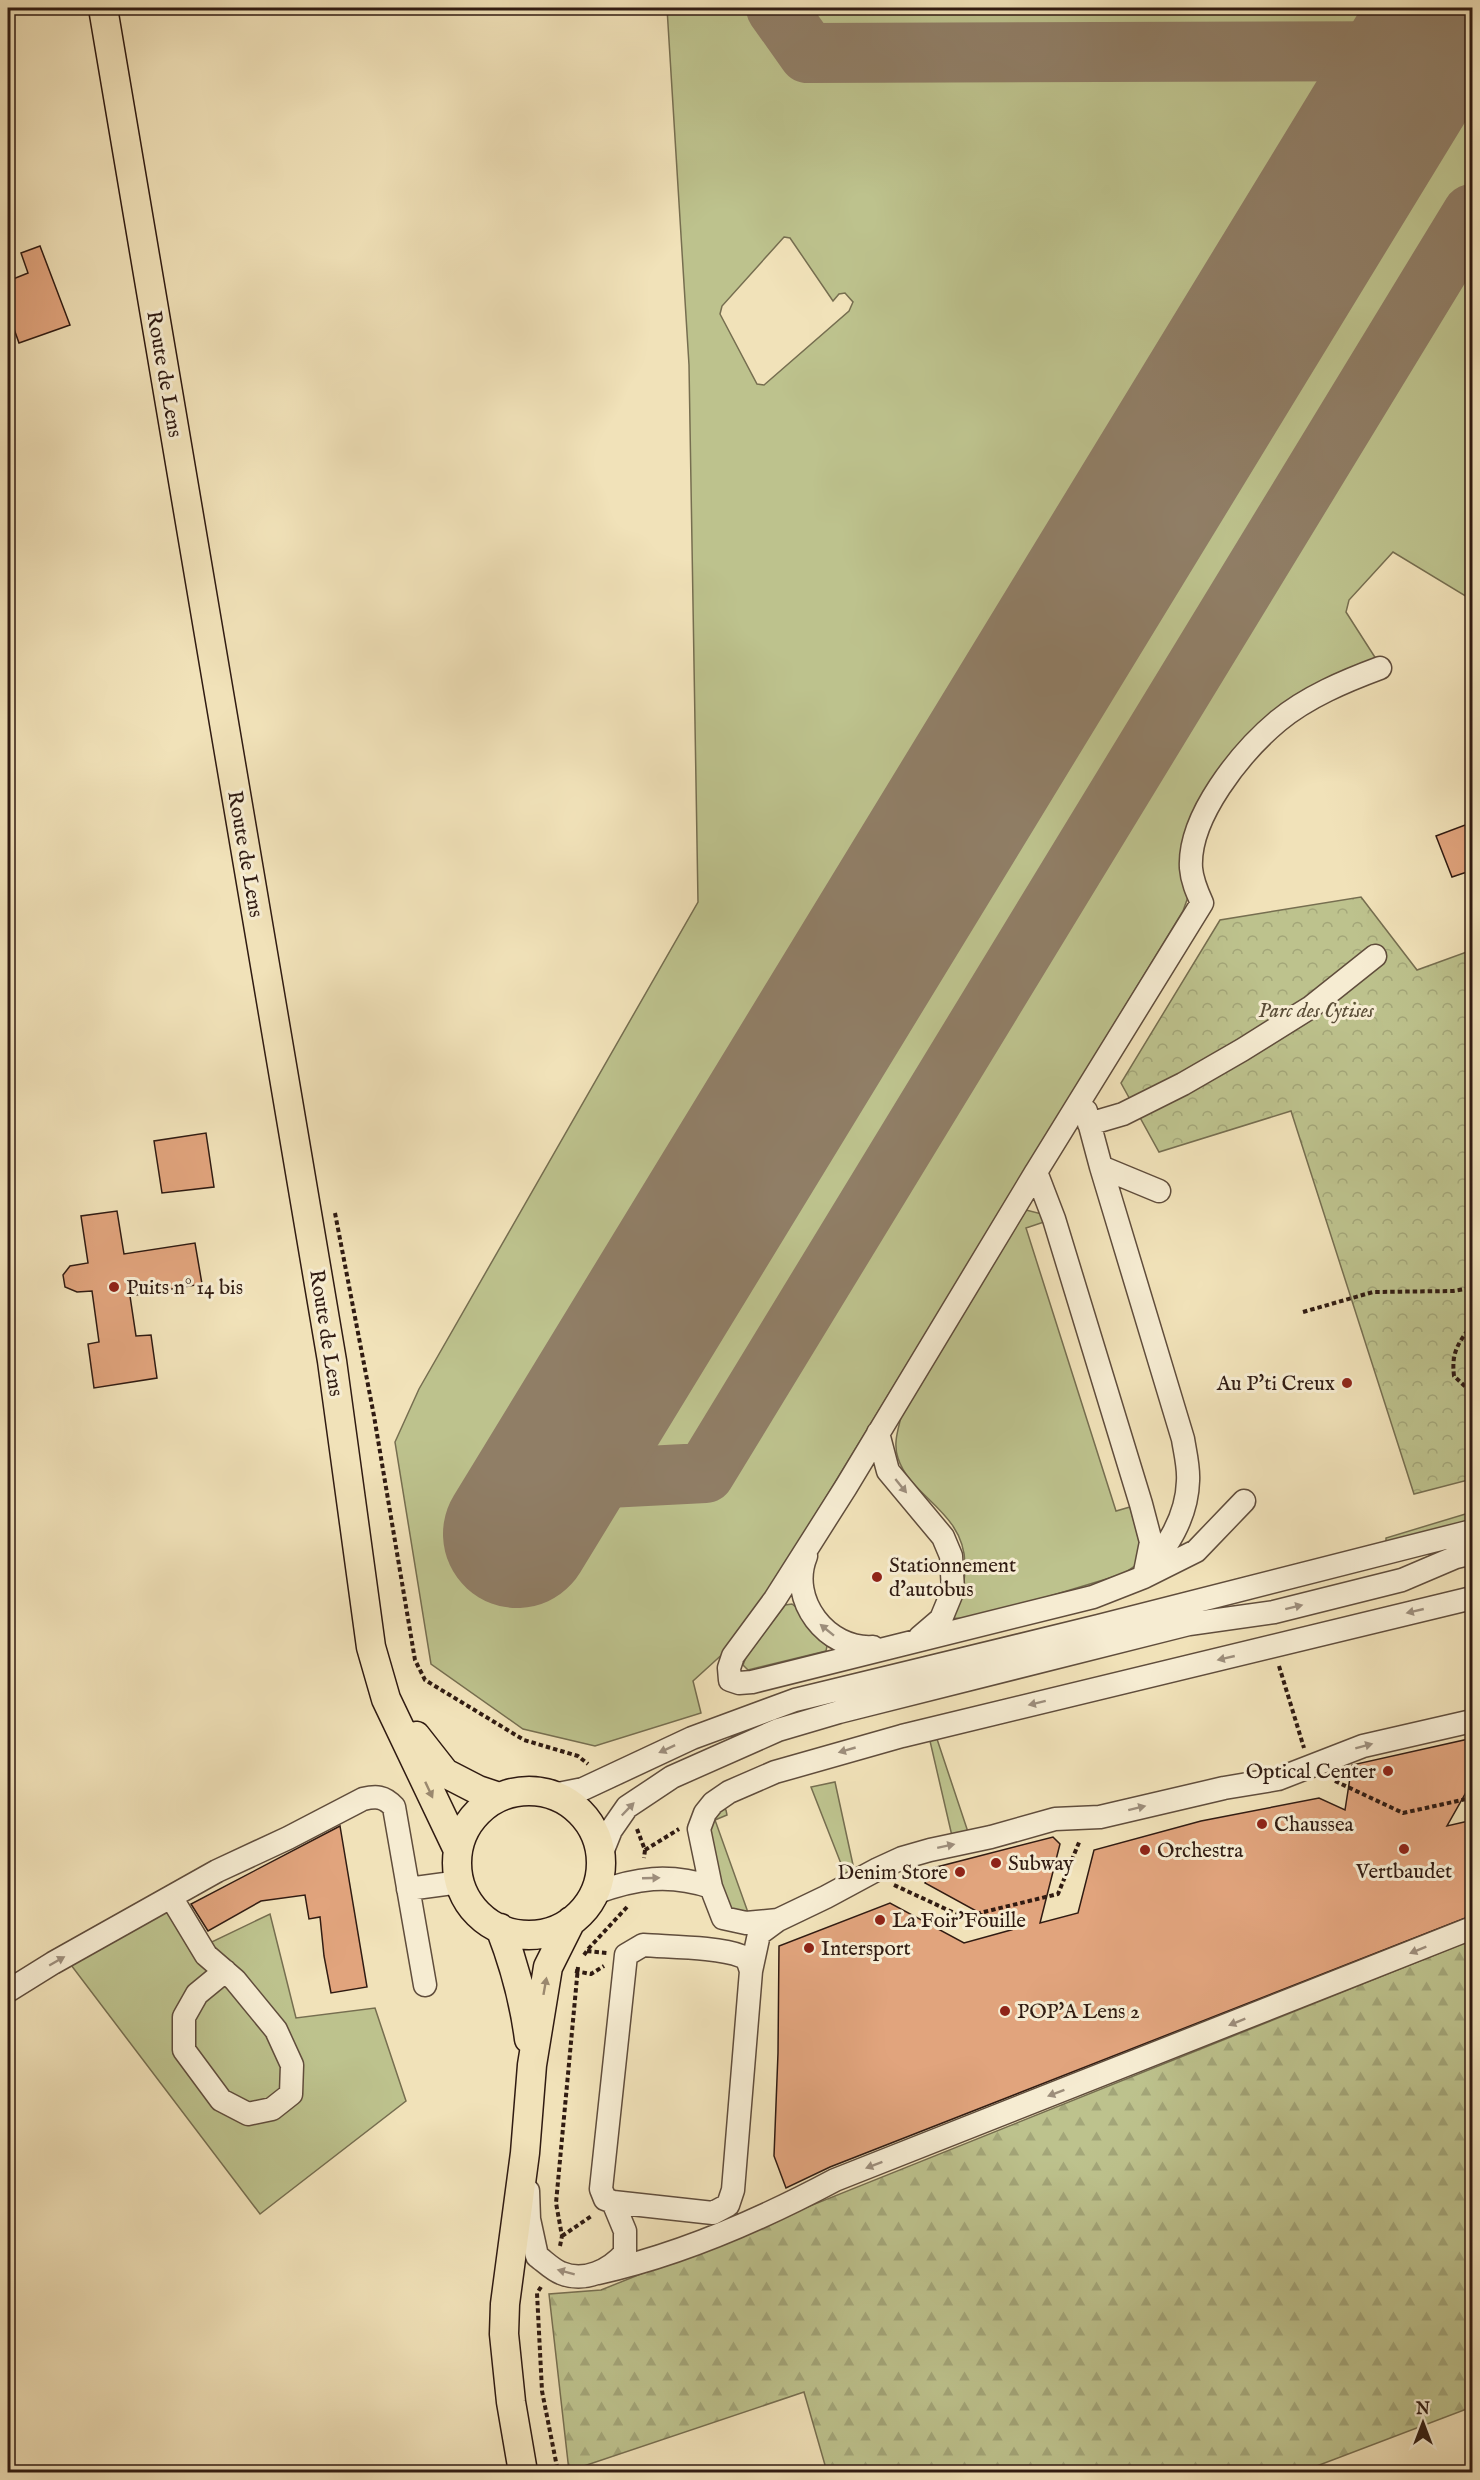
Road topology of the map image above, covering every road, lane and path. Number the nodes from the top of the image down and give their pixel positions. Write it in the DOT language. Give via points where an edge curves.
graph roads {
  1 [pos="104,8"];
  2 [pos="1380,668"];
  3 [pos="1375,956"];
  4 [pos="1082,1099"];
  5 [pos="1089,1124"];
  6 [pos="1101,1167"];
  7 [pos="1036,1172"];
  8 [pos="1158,1191"];
  9 [pos="333,1206"];
  10 [pos="1473,1288"];
  11 [pos="1303,1312"];
  12 [pos="1473,1324"];
  13 [pos="1473,1393"];
  14 [pos="878,1433"];
  15 [pos="1244,1501"];
  16 [pos="1473,1531"];
  17 [pos="815,1534"];
  18 [pos="1473,1541"];
  19 [pos="1473,1553"];
  20 [pos="1144,1577"];
  21 [pos="1093,1597"];
  22 [pos="1473,1598"];
  23 [pos="1099,1626"];
  24 [pos="895,1646"];
  25 [pos="1272,1647"];
  26 [pos="386,1700"];
  27 [pos="1473,1721"];
  28 [pos="1309,1766"];
  29 [pos="672,1776"];
  30 [pos="607,1779"];
  31 [pos="554,1795"];
  32 [pos="1473,1796"];
  33 [pos="499,1797"];
  34 [pos="627,1807"];
  35 [pos="1088,1836"];
  36 [pos="458,1850"];
  37 [pos="601,1855"];
  38 [pos="640,1879"];
  39 [pos="460,1882"];
  40 [pos="711,1887"];
  41 [pos="408,1889"];
  42 [pos="887,1889"];
  43 [pos="595,1893"];
  44 [pos="171,1897"];
  45 [pos="723,1918"];
  46 [pos="778,1920"];
  47 [pos="571,1921"];
  48 [pos="500,1928"];
  49 [pos="1473,1928"];
  50 [pos="705,1950"];
  51 [pos="625,1961"];
  52 [pos="548,1967"];
  53 [pos="225,1971"];
  54 [pos="577,1971"];
  55 [pos="751,1971"];
  56 [pos="425,1985"];
  57 [pos="8,1991"];
  58 [pos="532,2065"];
  59 [pos="525,2152"];
  60 [pos="614,2202"];
  61 [pos="562,2236"];
  62 [pos="555,2269"];
  63 [pos="598,2274"];
  64 [pos="523,2472"];
  65 [pos="558,2472"];
  1 -- 26 [label="main road, Route de Lens" via="332,1361 371,1647"];
  2 -- 4 [label="street" via="1338,685 1279,720 1227,778 1196,835 1191,867 1202,903"];
  3 -- 5 [label="street" via="1311,1007 1232,1056 1123,1114"];
  4 -- 5 [label="street"];
  4 -- 7 [label="street"];
  5 -- 6 [label="street"];
  6 -- 8 [label="street"];
  6 -- 20 [label="street" via="1182,1439 1188,1480 1182,1515 1169,1544"];
  7 -- 14 [label="street"];
  7 -- 20 [label="street" via="1144,1513 1151,1542"];
  9 -- 30 [label="path" via="374,1416 415,1660 425,1680 524,1740 578,1756"];
  10 -- 11 [label="path" via="1373,1292"];
  12 -- 13 [label="path" via="1455,1350 1452,1362 1454,1376"];
  14 -- 17 [label="street"];
  14 -- 24 [label="street, one-way" via="888,1471 943,1537 951,1556 953,1590 941,1619 921,1636"];
  15 -- 20 [label="street" via="1196,1551"];
  16 -- 23 [label="street"];
  24 -- 17 [label="street, one-way" via="864,1647 842,1642 816,1621 802,1590 802,1564"];
  17 -- 24 [label="street" via="775,1599 733,1656 730,1680 752,1682"];
  18 -- 29 [label="street" via="839,1700 707,1745 687,1757"];
  29 -- 19 [label="street, one-way" via="777,1730 839,1712 1189,1624 1274,1612 1402,1580"];
  20 -- 21 [label="street"];
  21 -- 23 [label="street"];
  21 -- 24 [label="street"];
  22 -- 25 [label="street, one-way"];
  23 -- 30 [label="street, one-way" via="795,1700 692,1738"];
  25 -- 28 [label="path"];
  25 -- 40 [label="street, one-way" via="892,1738 775,1772 729,1792 705,1813 699,1829"];
  26 -- 33 [label="main road, Route de Lens" via="445,1773"];
  26 -- 36 [label="main road, Route de Lens, one-way"];
  28 -- 27 [label="street, one-way" via="1363,1746"];
  28 -- 32 [label="path" via="1314,1782 1327,1777 1403,1813"];
  46 -- 28 [label="street, one-way" via="902,1858 1055,1819 1100,1817 1278,1779"];
  29 -- 34 [label="street"];
  30 -- 31 [label="street"];
  31 -- 33 [label="main road" via="535,1791"];
  31 -- 37 [label="main road" via="584,1816 597,1837"];
  33 -- 36 [label="main road" via="480,1810 466,1828"];
  34 -- 37 [label="street" via="611,1830"];
  34 -- 38 [label="path" via="645,1850"];
  35 -- 42 [label="path" via="1080,1838 1058,1894 963,1917 895,1885"];
  36 -- 39 [label="main road"];
  37 -- 43 [label="main road"];
  38 -- 40 [label="street, one-way" via="693,1881"];
  38 -- 43 [label="street"];
  38 -- 54 [label="path" via="631,1903 589,1948"];
  39 -- 41 [label="street"];
  39 -- 48 [label="main road" via="468,1901 482,1917"];
  40 -- 45 [label="street"];
  41 -- 44 [label="street" via="394,1807 387,1799 376,1796 363,1799"];
  41 -- 56 [label="street"];
  43 -- 47 [label="main road"];
  44 -- 53 [label="street" via="206,1955"];
  57 -- 44 [label="street, one-way"];
  45 -- 46 [label="street" via="746,1923"];
  45 -- 50 [label="street" via="719,1932"];
  46 -- 55 [label="street" via="759,1934"];
  47 -- 48 [label="main road" via="537,1934 518,1934"];
  47 -- 52 [label="main road"];
  48 -- 58 [label="main road" via="526,2017"];
  49 -- 63 [label="street, one-way" via="835,2180 775,2212 635,2265"];
  50 -- 51 [label="street" via="643,1945 626,1955"];
  50 -- 55 [label="street" via="742,1956"];
  51 -- 54 [label="path" via="613,1960 591,1974"];
  51 -- 60 [label="street" via="601,2189 604,2199"];
  52 -- 54 [label="path"];
  58 -- 52 [label="main road, one-way"];
  53 -- 53 [label="street" via="276,2030 292,2065 291,2094 272,2109 248,2114 221,2100 184,2050 184,2017 197,1994"];
  54 -- 61 [label="path" via="556,2203"];
  55 -- 60 [label="street" via="734,2179 728,2205 713,2213"];
  58 -- 59 [label="main road"];
  59 -- 62 [label="street" via="537,2256"];
  59 -- 64 [label="main road" via="504,2334"];
  60 -- 61 [label="path"];
  60 -- 63 [label="street" via="626,2231 626,2253"];
  61 -- 62 [label="path"];
  63 -- 62 [label="street, one-way" via="561,2274"];
  62 -- 65 [label="path" via="537,2293 542,2391"];
}
